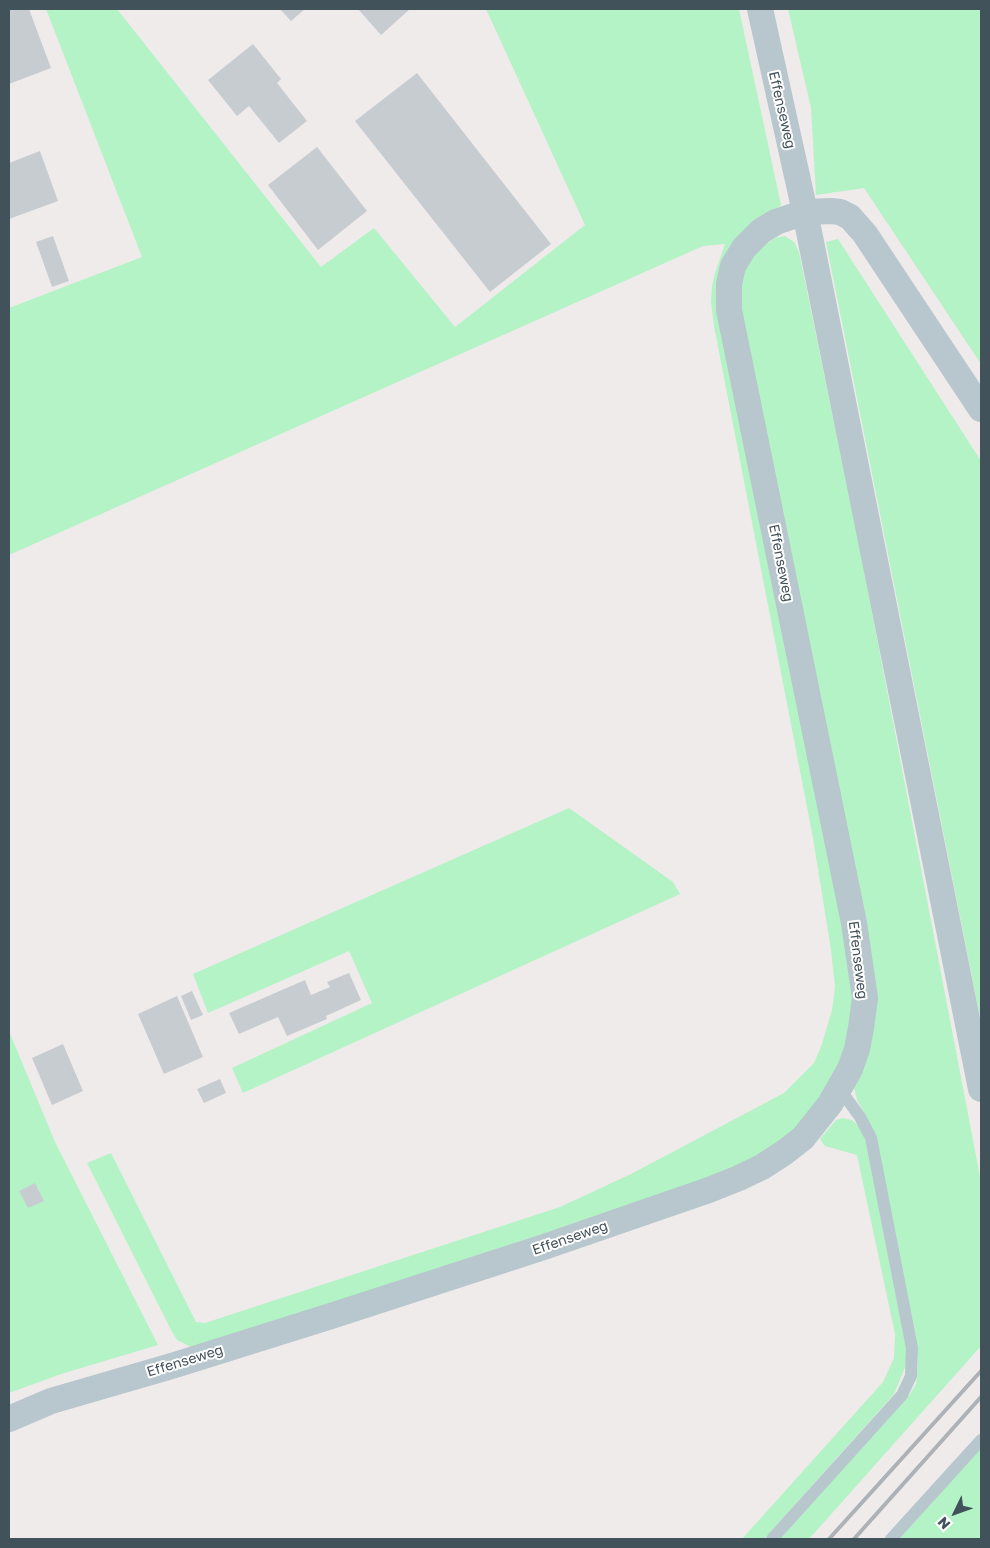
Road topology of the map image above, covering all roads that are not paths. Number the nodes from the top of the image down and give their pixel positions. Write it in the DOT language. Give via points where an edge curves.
graph roads {
  1 [pos="760,9"];
  2 [pos="805,212"];
  3 [pos="981,409"];
  4 [pos="981,1090"];
  5 [pos="838,1092"];
  6 [pos="9,1419"];
  7 [pos="981,1440"];
  8 [pos="772,1539"];
  9 [pos="891,1539"];
  1 -- 2 [label="street, Effenseweg"];
  2 -- 3 [label="street, Effenseweg" via="840,212 858,224"];
  2 -- 4 [label="street, Effenseweg"];
  2 -- 5 [label="street, Effenseweg" via="776,222 744,248 733,266 729,310 861,967 865,998 861,1028 850,1069"];
  5 -- 6 [label="street, Effenseweg" via="803,1138 762,1167 739,1178 544,1247 51,1401"];
  5 -- 8 [label="lane" via="860,1117 871,1138 912,1348 912,1376 902,1395"];
  7 -- 9 [label="lane"];
}
